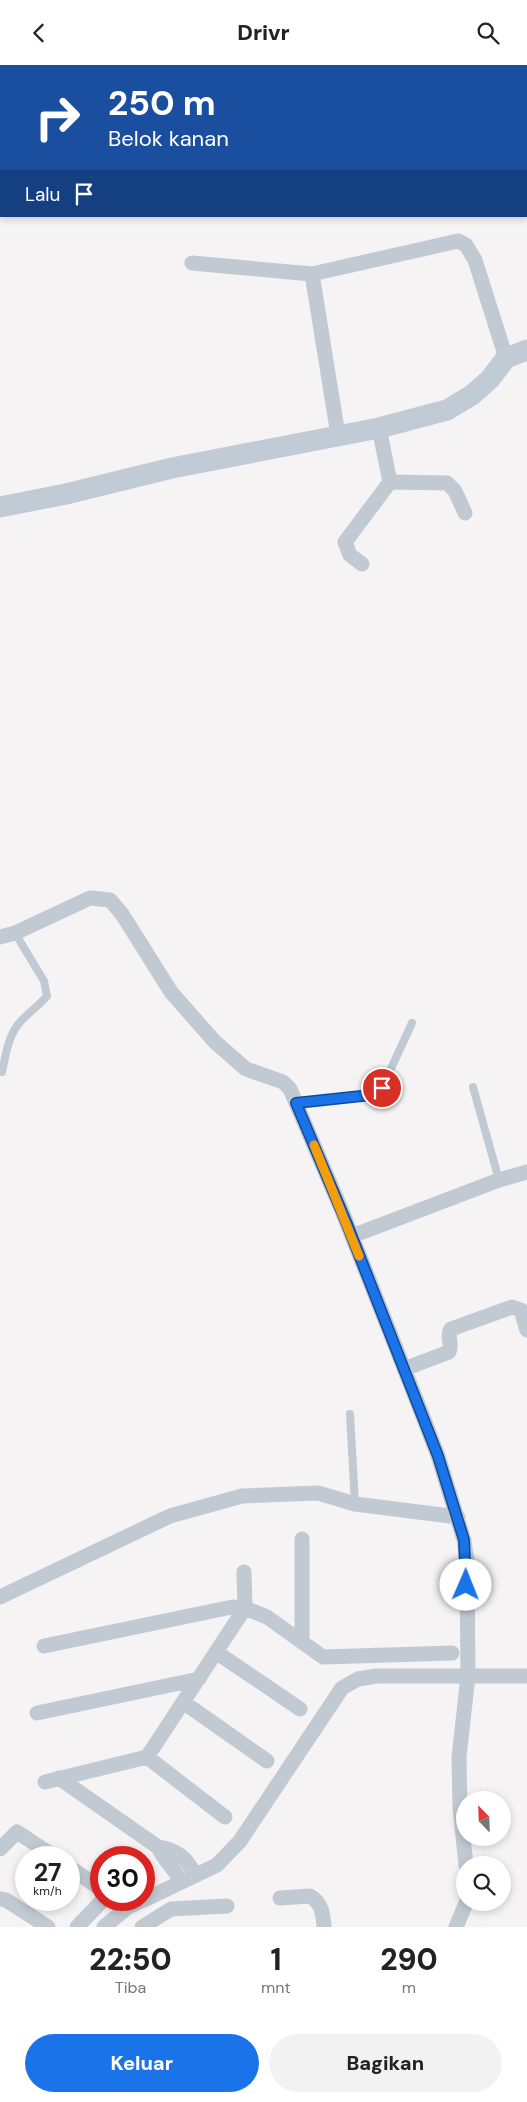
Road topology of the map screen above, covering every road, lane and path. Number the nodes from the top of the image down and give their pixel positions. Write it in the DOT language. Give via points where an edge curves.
graph roads {
  1 [pos="192,263"];
  2 [pos="312,274"];
  3 [pos="527,350"];
  4 [pos="506,358"];
  5 [pos="379,429"];
  6 [pos="338,435"];
  7 [pos="390,482"];
  8 [pos="0,507"];
  9 [pos="465,513"];
  10 [pos="362,564"];
  11 [pos="15,933"];
  12 [pos="0,937"];
  13 [pos="412,1023"];
  14 [pos="2,1072"];
  15 [pos="473,1087"];
  16 [pos="296,1103"];
  17 [pos="527,1172"];
  18 [pos="500,1180"];
  19 [pos="352,1237"];
  20 [pos="527,1331"];
  21 [pos="404,1369"];
  22 [pos="350,1414"];
  23 [pos="355,1504"];
  24 [pos="458,1517"];
  25 [pos="302,1539"];
  26 [pos="244,1572"];
  27 [pos="0,1597"];
  28 [pos="245,1608"];
  29 [pos="302,1642"];
  30 [pos="44,1646"];
  31 [pos="216,1652"];
  32 [pos="452,1653"];
  33 [pos="468,1676"];
  34 [pos="527,1677"];
  35 [pos="198,1679"];
  36 [pos="183,1702"];
  37 [pos="300,1709"];
  38 [pos="37,1713"];
  39 [pos="147,1757"];
  40 [pos="267,1761"];
  41 [pos="226,1817"];
  42 [pos="38,1846"];
  43 [pos="158,1847"];
  44 [pos="0,1849"];
  45 [pos="465,1856"];
  46 [pos="195,1875"];
  47 [pos="181,1882"];
  48 [pos="155,1894"];
  49 [pos="280,1898"];
  50 [pos="0,1899"];
  51 [pos="227,1906"];
  52 [pos="92,1911"];
  53 [pos="123,1911"];
  54 [pos="463,1911"];
  55 [pos="48,1927"];
  56 [pos="77,1927"];
  57 [pos="104,1927"];
  58 [pos="142,1927"];
  59 [pos="324,1927"];
  60 [pos="456,1927"];
  1 -- 2 [label="street"];
  2 -- 4 [label="street" via="458,241 466,245 475,260"];
  2 -- 6 [label="street"];
  3 -- 4 [label="street"];
  4 -- 5 [label="street" via="490,379 463,403"];
  5 -- 6 [label="street"];
  5 -- 7 [label="street"];
  6 -- 8 [label="street"];
  7 -- 9 [label="street" via="447,483 455,491"];
  7 -- 10 [label="street" via="345,541 350,555"];
  11 -- 12 [label="street"];
  11 -- 14 [label="lane" via="44,981 46,996 21,1020 10,1036"];
  11 -- 16 [label="street" via="90,898 110,900 171,992 215,1042 246,1069 284,1082"];
  13 -- 16 [label="lane" via="378,1091 371,1095"];
  15 -- 18 [label="lane"];
  16 -- 19 [label="street"];
  17 -- 18 [label="street"];
  18 -- 19 [label="street"];
  19 -- 21 [label="street"];
  20 -- 21 [label="street" via="521,1310 512,1307 451,1329 448,1352"];
  21 -- 24 [label="street"];
  22 -- 23 [label="lane"];
  23 -- 24 [label="street"];
  23 -- 27 [label="street" via="318,1493 242,1496 170,1516"];
  24 -- 33 [label="street" via="467,1561"];
  25 -- 29 [label="street"];
  26 -- 28 [label="street"];
  28 -- 29 [label="street" via="266,1617"];
  28 -- 30 [label="street" via="232,1607"];
  28 -- 31 [label="street"];
  29 -- 32 [label="street" via="323,1657"];
  31 -- 35 [label="street"];
  31 -- 37 [label="street"];
  33 -- 34 [label="street"];
  33 -- 45 [label="street" via="459,1757"];
  33 -- 46 [label="street" via="377,1676 358,1679 342,1688 240,1841 217,1865"];
  35 -- 36 [label="street"];
  35 -- 38 [label="street"];
  36 -- 39 [label="street"];
  36 -- 40 [label="street"];
  39 -- 41 [label="street"];
  39 -- 43 [label="street" via="52,1780"];
  42 -- 44 [label="street" via="17,1832"];
  43 -- 46 [label="street" via="172,1849 189,1862"];
  43 -- 47 [label="street" via="163,1858 175,1868"];
  46 -- 47 [label="street"];
  47 -- 48 [label="street"];
  49 -- 59 [label="street" via="310,1896 315,1899 320,1904"];
  50 -- 55 [label="street"];
  51 -- 58 [label="street" via="171,1909"];
  52 -- 56 [label="street"];
  53 -- 57 [label="street"];
  54 -- 60 [label="street"];
}
